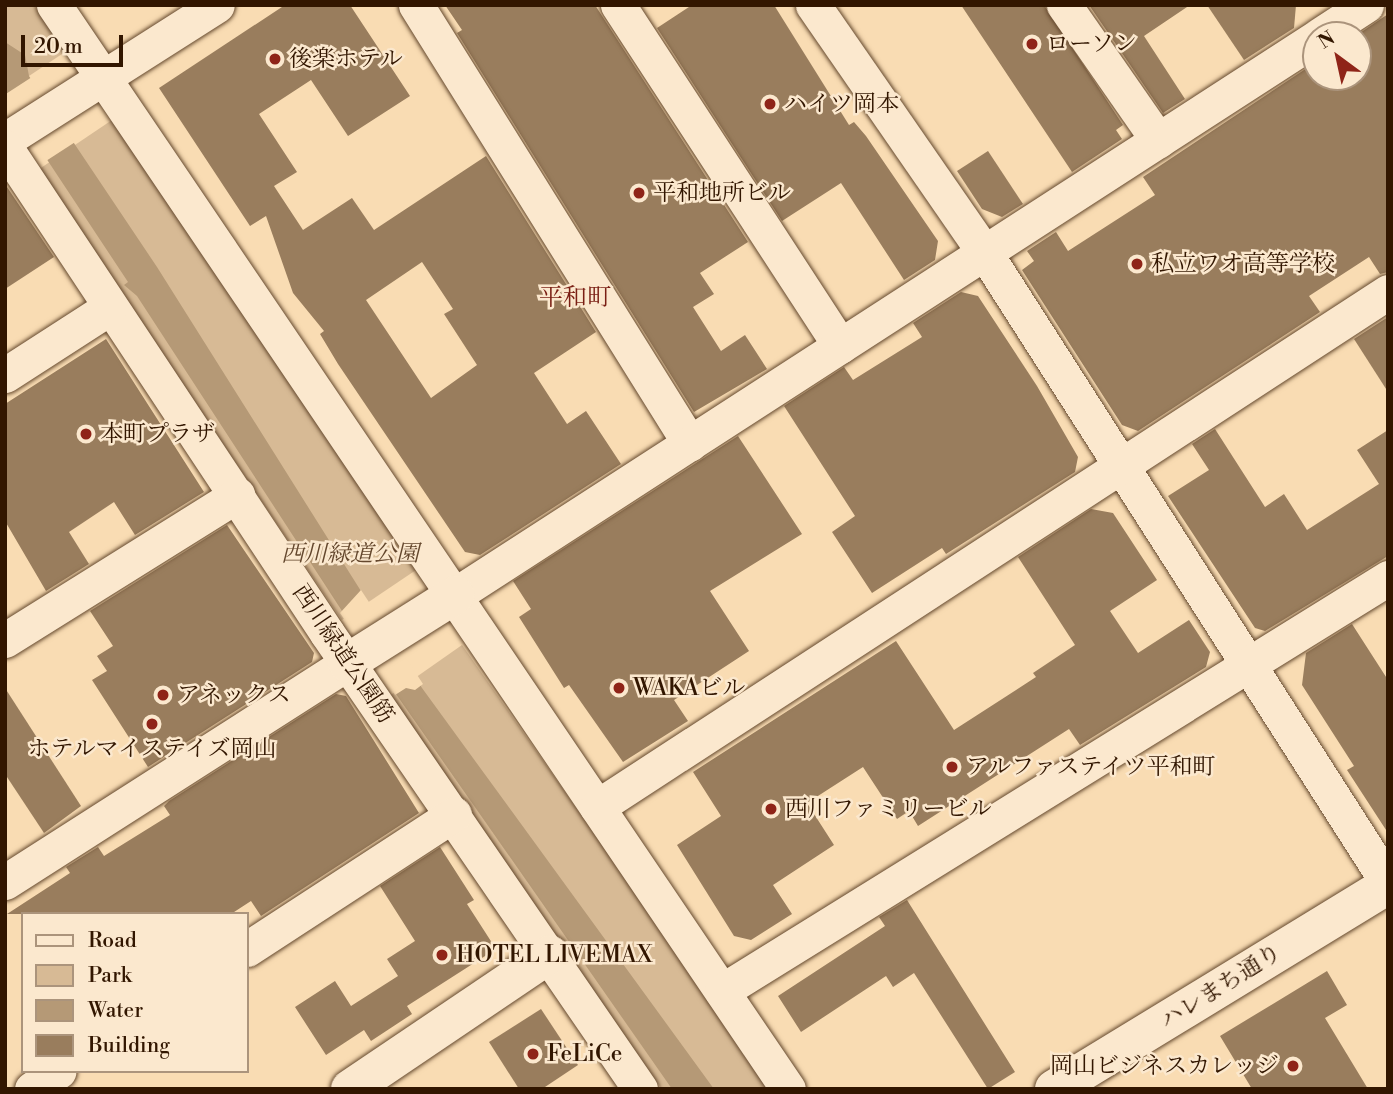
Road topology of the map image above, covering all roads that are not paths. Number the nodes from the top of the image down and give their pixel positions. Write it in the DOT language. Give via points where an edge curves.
graph roads {
  1 [pos="54,5"];
  2 [pos="217,5"];
  3 [pos="416,5"];
  4 [pos="618,5"];
  5 [pos="813,5"];
  6 [pos="1064,5"];
  7 [pos="1366,5"];
  8 [pos="1332,21"];
  9 [pos="1302,40"];
  10 [pos="103,79"];
  11 [pos="12,138"];
  12 [pos="1158,140"];
  13 [pos="985,253"];
  14 [pos="1388,292"];
  15 [pos="109,308"];
  16 [pos="840,346"];
  17 [pos="5,375"];
  18 [pos="690,444"];
  19 [pos="1117,465"];
  20 [pos="237,495"];
  21 [pos="1388,578"];
  22 [pos="455,595"];
  23 [pos="5,640"];
  24 [pos="368,650"];
  25 [pos="1248,663"];
  26 [pos="597,807"];
  27 [pos="454,814"];
  28 [pos="5,882"];
  29 [pos="1388,884"];
  30 [pos="248,948"];
  31 [pos="550,954"];
  32 [pos="722,991"];
  33 [pos="56,1073"];
  34 [pos="32,1089"];
  35 [pos="351,1089"];
  36 [pos="640,1089"];
  37 [pos="788,1089"];
  38 [pos="1054,1089"];
  1 -- 10 [label="street"];
  2 -- 10 [label="street"];
  3 -- 18 [label="street"];
  4 -- 16 [label="street"];
  5 -- 13 [label="street"];
  6 -- 12 [label="street"];
  7 -- 8 [label="street"];
  9 -- 12 [label="street"];
  10 -- 11 [label="street"];
  10 -- 22 [label="street"];
  11 -- 15 [label="street, 西川緑道公園筋"];
  12 -- 13 [label="street"];
  13 -- 16 [label="street"];
  13 -- 19 [label="street"];
  14 -- 19 [label="street"];
  15 -- 17 [label="street"];
  15 -- 20 [label="street, 西川緑道公園筋"];
  16 -- 18 [label="street"];
  18 -- 22 [label="street"];
  19 -- 25 [label="street"];
  19 -- 26 [label="street"];
  20 -- 23 [label="street"];
  20 -- 24 [label="street, 西川緑道公園筋"];
  21 -- 25 [label="street"];
  22 -- 24 [label="street"];
  22 -- 26 [label="street"];
  24 -- 27 [label="street, 西川緑道公園筋"];
  24 -- 28 [label="street"];
  25 -- 29 [label="street"];
  25 -- 32 [label="street"];
  26 -- 32 [label="street"];
  27 -- 30 [label="street"];
  27 -- 31 [label="street, 西川緑道公園筋"];
  29 -- 38 [label="street, ハレまち通り"];
  31 -- 35 [label="street"];
  31 -- 36 [label="street, 西川緑道公園筋"];
  32 -- 37 [label="street"];
  33 -- 34 [label="street"];
}
